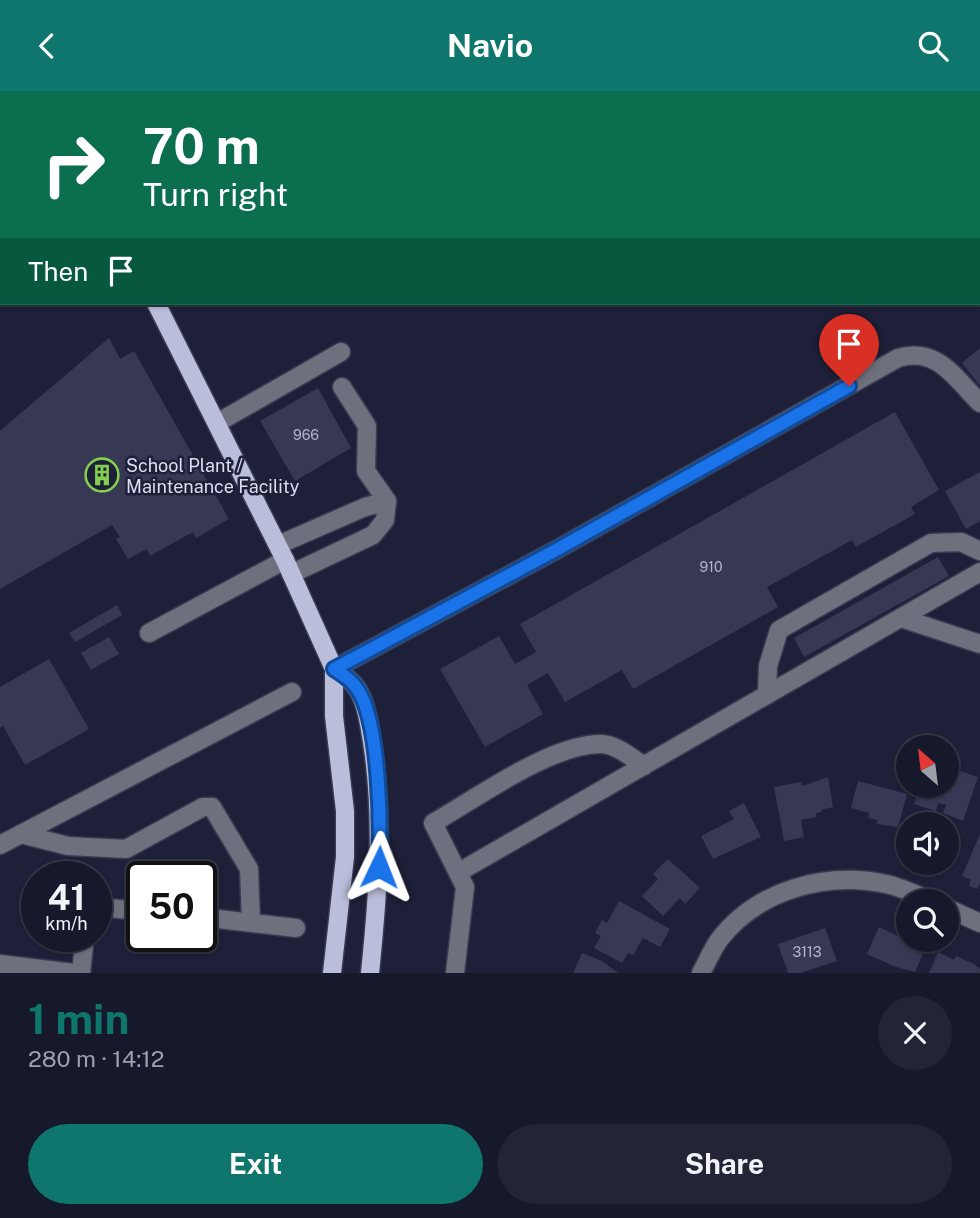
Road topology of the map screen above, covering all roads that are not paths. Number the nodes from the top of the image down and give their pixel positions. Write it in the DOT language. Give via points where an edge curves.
graph roads {
  1 [pos="163,305"];
  2 [pos="341,352"];
  3 [pos="342,387"];
  4 [pos="980,403"];
  5 [pos="217,423"];
  6 [pos="387,501"];
  7 [pos="980,551"];
  8 [pos="285,560"];
  9 [pos="980,572"];
  10 [pos="901,618"];
  11 [pos="149,633"];
  12 [pos="978,641"];
  13 [pos="334,669"];
  14 [pos="292,692"];
  15 [pos="768,695"];
  16 [pos="644,766"];
  17 [pos="21,834"];
  18 [pos="0,845"];
  19 [pos="459,872"];
  20 [pos="901,889"];
  21 [pos="959,913"];
  22 [pos="217,919"];
  23 [pos="251,922"];
  24 [pos="980,923"];
  25 [pos="296,928"];
  26 [pos="83,952"];
  27 [pos="0,964"];
  28 [pos="74,973"];
  29 [pos="81,973"];
  30 [pos="332,973"];
  31 [pos="370,973"];
  32 [pos="455,973"];
  33 [pos="701,973"];
  1 -- 5 [label="main road"];
  2 -- 5 [label="street"];
  3 -- 6 [label="street" via="368,426 366,471"];
  4 -- 13 [label="street" via="934,359 911,354 898,358"];
  5 -- 8 [label="main road"];
  6 -- 8 [label="street" via="365,507"];
  6 -- 8 [label="street" via="385,520 373,535"];
  7 -- 15 [label="street" via="961,542 931,543 779,630 768,666"];
  8 -- 11 [label="street"];
  8 -- 13 [label="main road"];
  9 -- 10 [label="street"];
  10 -- 12 [label="street"];
  10 -- 15 [label="street"];
  13 -- 30 [label="main road" via="345,857"];
  13 -- 31 [label="main road" via="359,691 379,785 378,894"];
  14 -- 17 [label="street"];
  15 -- 16 [label="street"];
  16 -- 19 [label="street"];
  16 -- 19 [label="street" via="618,748 603,744 552,755 433,823"];
  17 -- 18 [label="street"];
  17 -- 23 [label="street" via="68,846 126,849 203,807 212,807 249,869"];
  19 -- 32 [label="street" via="466,887"];
  20 -- 33 [label="street" via="860,880 832,880 776,895 739,919 719,940"];
  21 -- 24 [label="street"];
  22 -- 23 [label="street"];
  23 -- 25 [label="street"];
  26 -- 29 [label="street"];
  27 -- 28 [label="street"];
}
